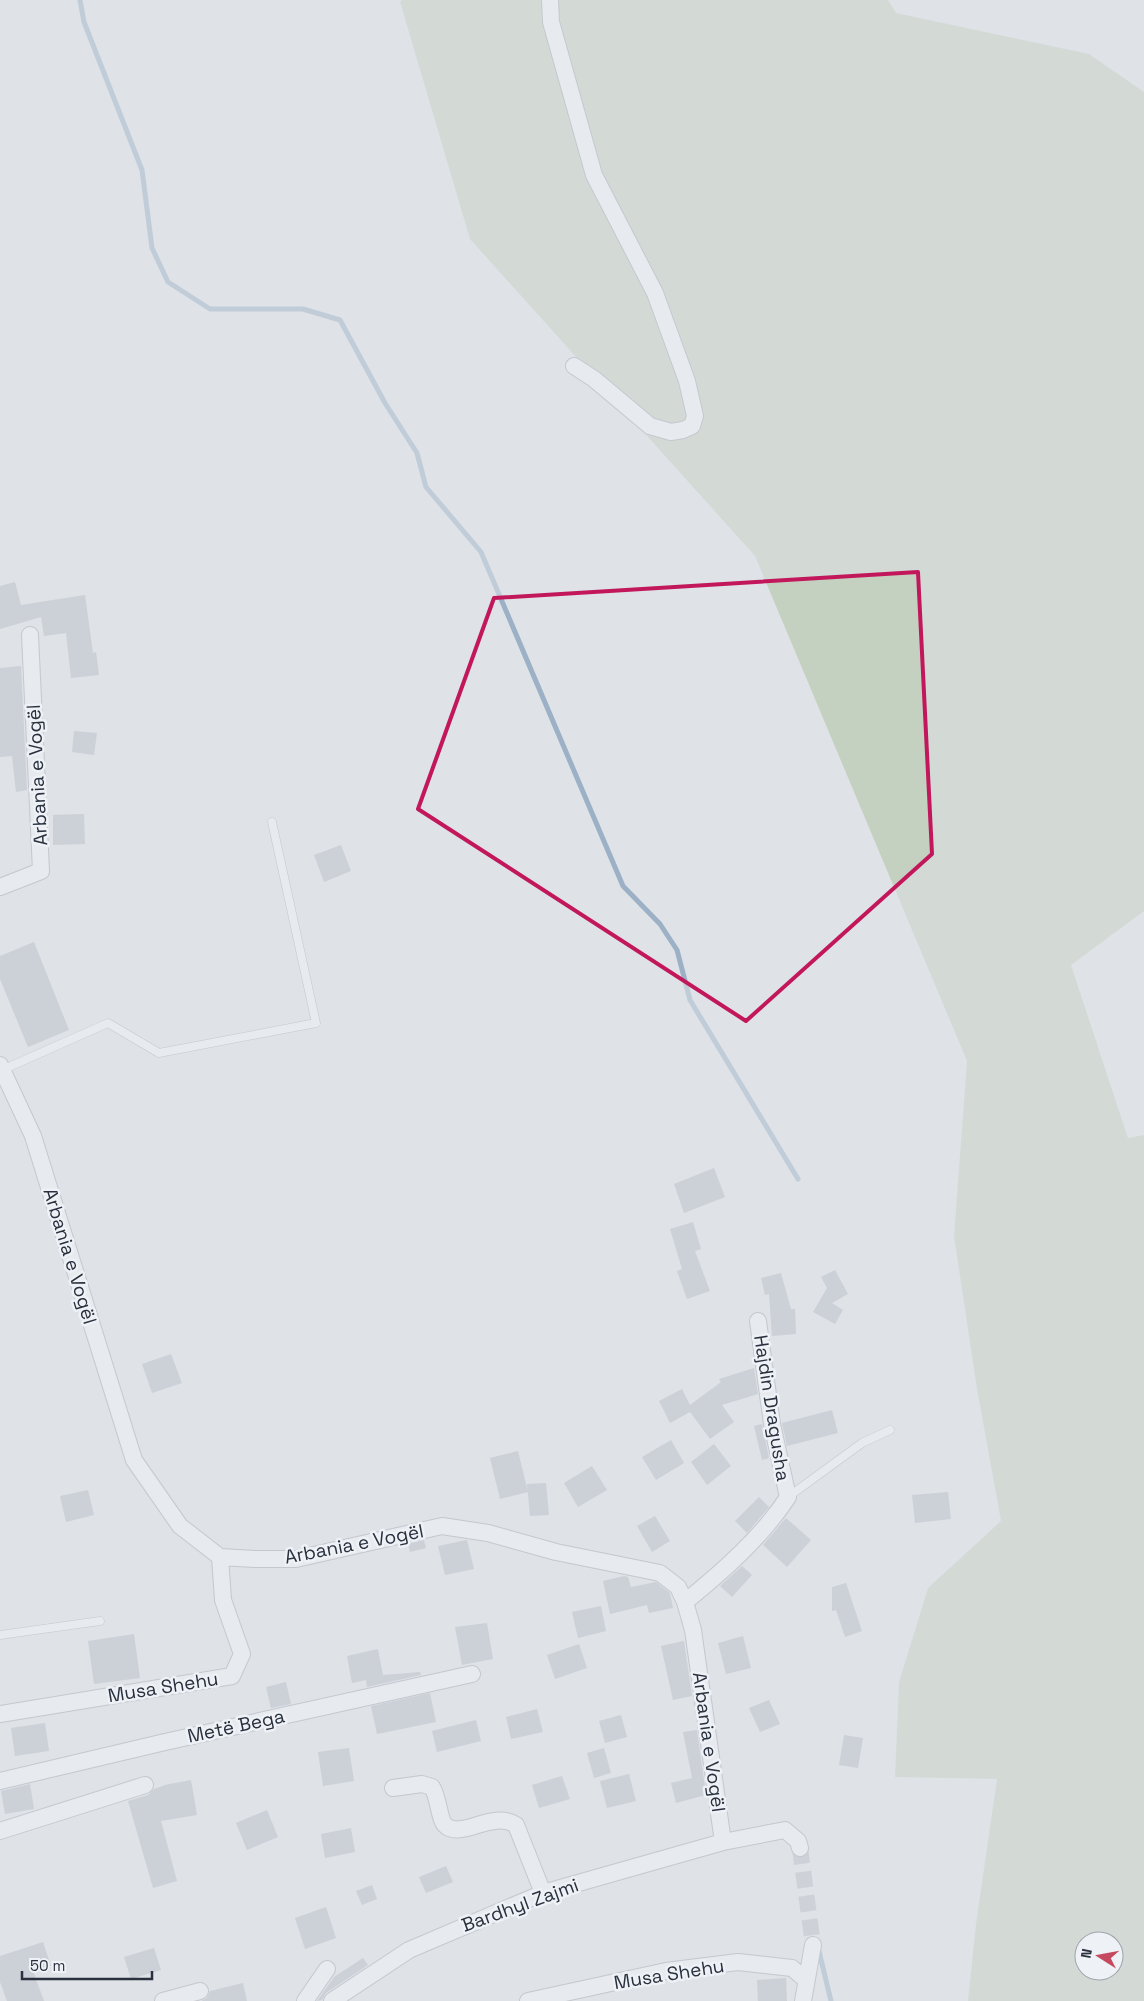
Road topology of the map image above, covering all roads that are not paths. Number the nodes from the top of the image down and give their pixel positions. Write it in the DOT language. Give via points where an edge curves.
graph roads {
  1 [pos="550,0"];
  2 [pos="574,366"];
  3 [pos="30,635"];
  4 [pos="272,822"];
  5 [pos="0,887"];
  6 [pos="1,1068"];
  7 [pos="758,1321"];
  8 [pos="890,1430"];
  9 [pos="788,1497"];
  10 [pos="220,1557"];
  11 [pos="685,1602"];
  12 [pos="100,1621"];
  13 [pos="0,1635"];
  14 [pos="472,1674"];
  15 [pos="0,1714"];
  16 [pos="0,1781"];
  17 [pos="145,1785"];
  18 [pos="394,1788"];
  19 [pos="0,1832"];
  20 [pos="723,1842"];
  21 [pos="800,1848"];
  22 [pos="543,1893"];
  23 [pos="813,1945"];
  24 [pos="327,1969"];
  25 [pos="806,1980"];
  26 [pos="200,1991"];
  27 [pos="163,2001"];
  28 [pos="305,2001"];
  29 [pos="332,2001"];
  30 [pos="528,2001"];
  31 [pos="804,2001"];
  1 -- 2 [label="street" via="551,22 594,175 655,293 687,381 695,416 692,426 671,432 650,426"];
  3 -- 5 [label="street, Arbania e Vogël" via="41,871"];
  4 -- 6 [label="lane" via="316,1023 159,1053 108,1023"];
  6 -- 10 [label="street, Arbania e Vogël" via="33,1136 134,1460 180,1526"];
  7 -- 9 [label="street, Hajdin Dragusha" via="772,1424"];
  8 -- 9 [label="lane" via="862,1443"];
  9 -- 11 [label="street, Hajdin Dragusha" via="776,1515"];
  10 -- 11 [label="street, Arbania e Vogël" via="296,1559 442,1526 488,1533 556,1552 660,1573 678,1587"];
  10 -- 15 [label="street, Musa Shehu" via="223,1600 242,1654 232,1676"];
  11 -- 20 [label="street, Arbania e Vogël" via="693,1630"];
  12 -- 13 [label="lane"];
  14 -- 16 [label="street, Metë Bega"];
  17 -- 19 [label="street"];
  18 -- 22 [label="street" via="422,1784 432,1787 438,1796 441,1821 446,1827 456,1830 497,1819 508,1820 516,1826"];
  20 -- 21 [label="street" via="785,1830 798,1841"];
  20 -- 22 [label="street, Bardhyl Zajmi"];
  22 -- 29 [label="street, Bardhyl Zajmi" via="409,1950"];
  23 -- 25 [label="street"];
  24 -- 28 [label="street"];
  25 -- 30 [label="street, Musa Shehu" via="792,1968 738,1962 666,1971"];
  25 -- 31 [label="street"];
  26 -- 27 [label="street"];
}
